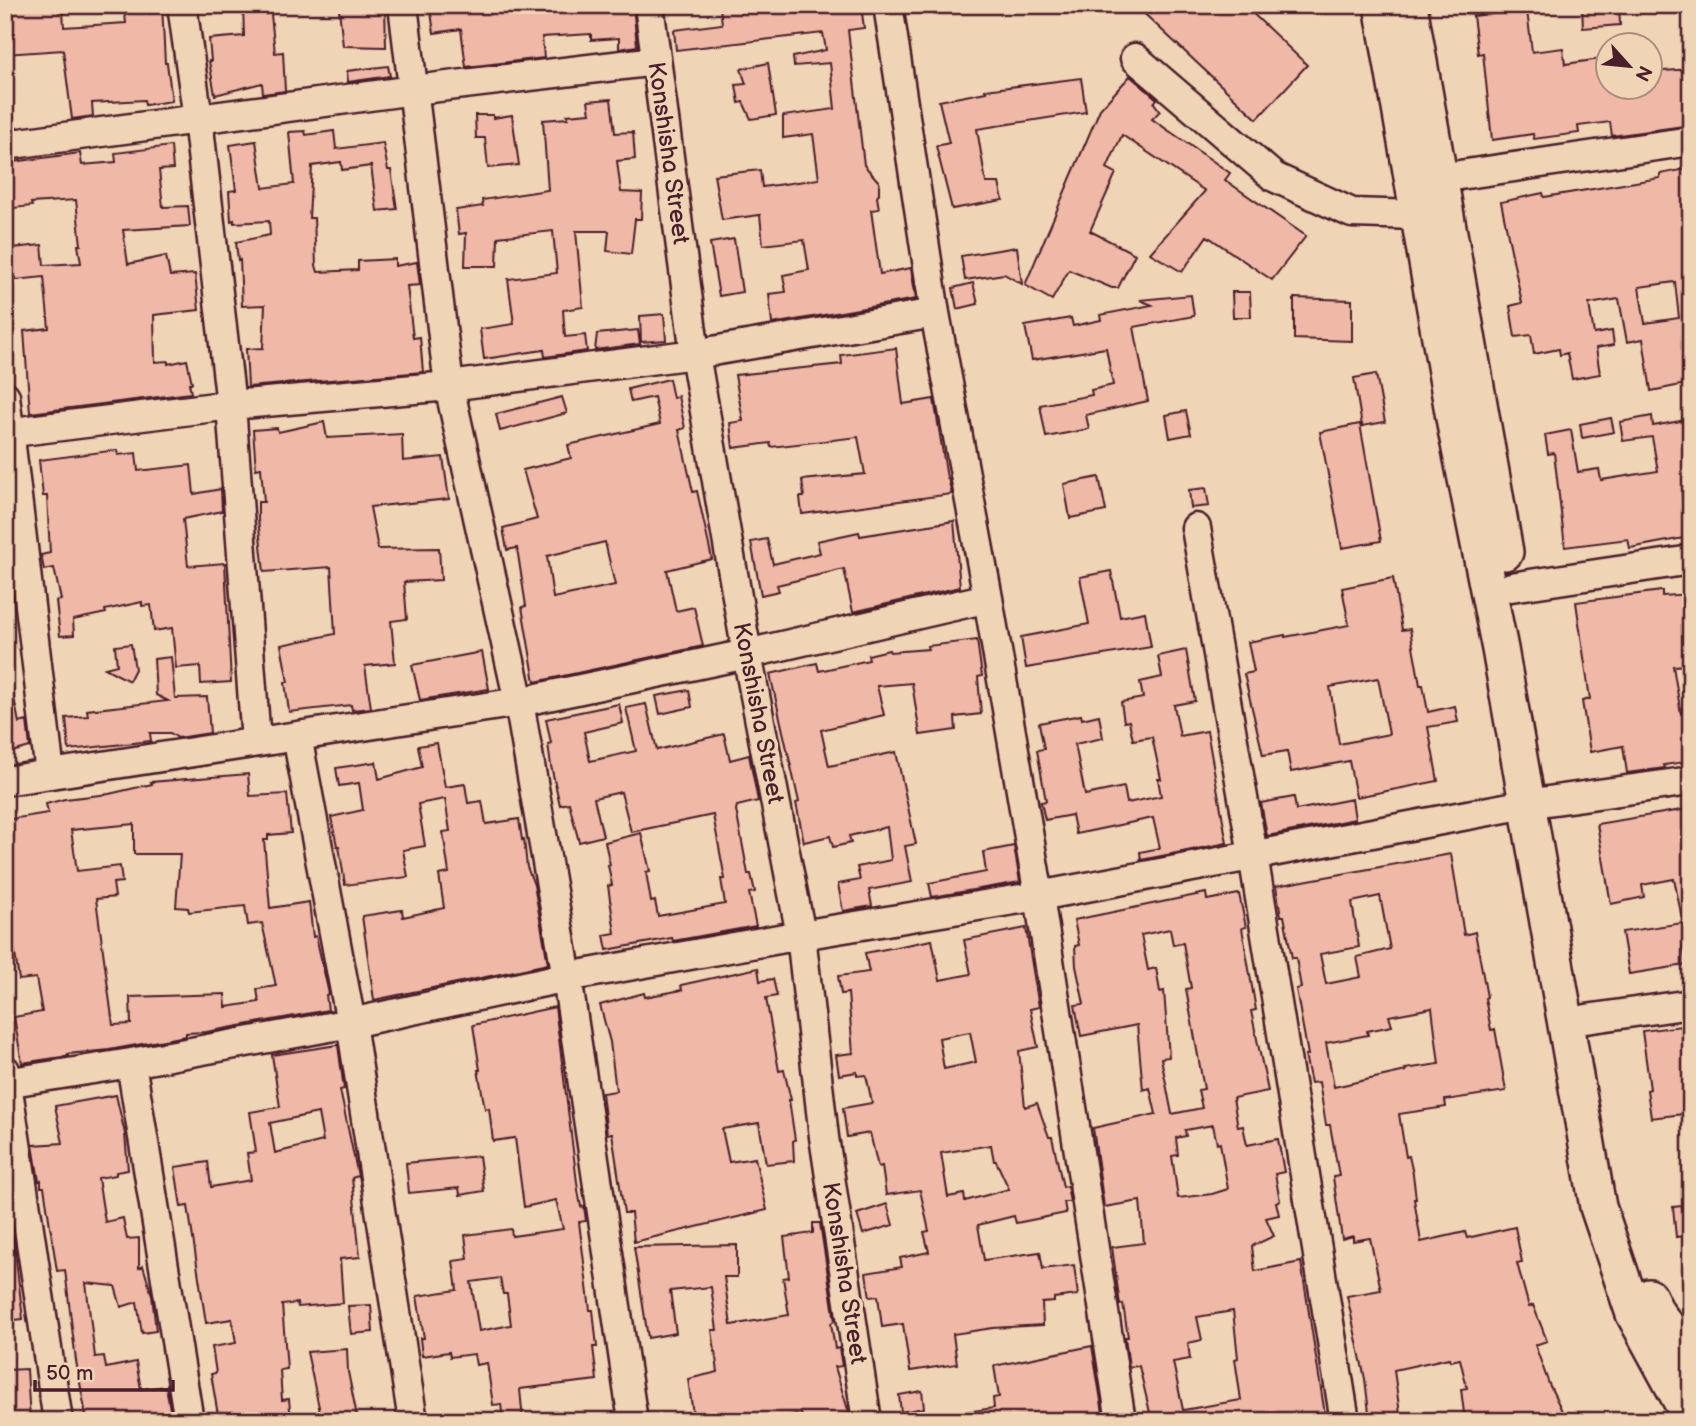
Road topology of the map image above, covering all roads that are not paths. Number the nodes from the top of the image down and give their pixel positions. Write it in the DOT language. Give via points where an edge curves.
graph roads {
  1 [pos="182,5"];
  2 [pos="403,5"];
  3 [pos="649,5"];
  4 [pos="888,5"];
  5 [pos="1382,5"];
  6 [pos="1409,5"];
  7 [pos="1135,58"];
  8 [pos="656,61"];
  9 [pos="414,90"];
  10 [pos="198,120"];
  11 [pos="1691,141"];
  12 [pos="5,145"];
  13 [pos="1439,178"];
  14 [pos="1418,215"];
  15 [pos="935,313"];
  16 [pos="695,354"];
  17 [pos="449,386"];
  18 [pos="5,396"];
  19 [pos="231,405"];
  20 [pos="7,433"];
  21 [pos="1196,528"];
  22 [pos="1691,560"];
  23 [pos="1511,587"];
  24 [pos="988,598"];
  25 [pos="747,654"];
  26 [pos="519,702"];
  27 [pos="297,736"];
  28 [pos="256,742"];
  29 [pos="50,774"];
  30 [pos="5,781"];
  31 [pos="1691,781"];
  32 [pos="1537,802"];
  33 [pos="1253,855"];
  34 [pos="1039,896"];
  35 [pos="801,935"];
  36 [pos="568,977"];
  37 [pos="1691,1004"];
  38 [pos="1586,1019"];
  39 [pos="351,1023"];
  40 [pos="131,1063"];
  41 [pos="6,1078"];
  42 [pos="1691,1357"];
  43 [pos="1687,1416"];
  44 [pos="58,1421"];
  45 [pos="189,1421"];
  46 [pos="412,1421"];
  47 [pos="633,1421"];
  48 [pos="867,1421"];
  49 [pos="1121,1421"];
  50 [pos="1345,1421"];
  1 -- 10 [label="street"];
  2 -- 9 [label="street"];
  3 -- 8 [label="street, Konshisha Street"];
  4 -- 15 [label="street"];
  5 -- 14 [label="main road"];
  6 -- 13 [label="main road"];
  7 -- 14 [label="street" via="1274,177 1352,213"];
  8 -- 9 [label="street"];
  8 -- 16 [label="street, Konshisha Street"];
  9 -- 10 [label="street"];
  9 -- 17 [label="street"];
  10 -- 12 [label="street"];
  10 -- 19 [label="street"];
  11 -- 13 [label="street"];
  13 -- 23 [label="main road"];
  14 -- 32 [label="main road" via="1456,429"];
  15 -- 16 [label="street"];
  15 -- 24 [label="street"];
  16 -- 17 [label="street"];
  16 -- 25 [label="street, Konshisha Street"];
  17 -- 19 [label="street"];
  17 -- 26 [label="street"];
  18 -- 20 [label="street"];
  19 -- 20 [label="street"];
  19 -- 28 [label="street"];
  20 -- 29 [label="street"];
  21 -- 33 [label="street"];
  22 -- 23 [label="street"];
  23 -- 32 [label="main road"];
  24 -- 25 [label="street"];
  24 -- 34 [label="street"];
  25 -- 26 [label="street"];
  25 -- 35 [label="street, Konshisha Street"];
  26 -- 27 [label="street"];
  26 -- 36 [label="street"];
  27 -- 28 [label="street"];
  27 -- 39 [label="street"];
  28 -- 29 [label="street"];
  29 -- 30 [label="street"];
  31 -- 32 [label="street"];
  32 -- 33 [label="street"];
  32 -- 38 [label="main road"];
  32 -- 43 [label="main road" via="1598,1207 1634,1314"];
  33 -- 34 [label="street"];
  33 -- 50 [label="street"];
  34 -- 35 [label="street"];
  34 -- 49 [label="street"];
  35 -- 36 [label="street"];
  35 -- 48 [label="street, Konshisha Street" via="824,1137"];
  36 -- 39 [label="street"];
  36 -- 47 [label="street"];
  37 -- 38 [label="street"];
  38 -- 42 [label="main road" via="1624,1231 1657,1314"];
  39 -- 40 [label="street"];
  39 -- 46 [label="street"];
  40 -- 41 [label="street"];
  40 -- 45 [label="street"];
  41 -- 44 [label="street"];
}
